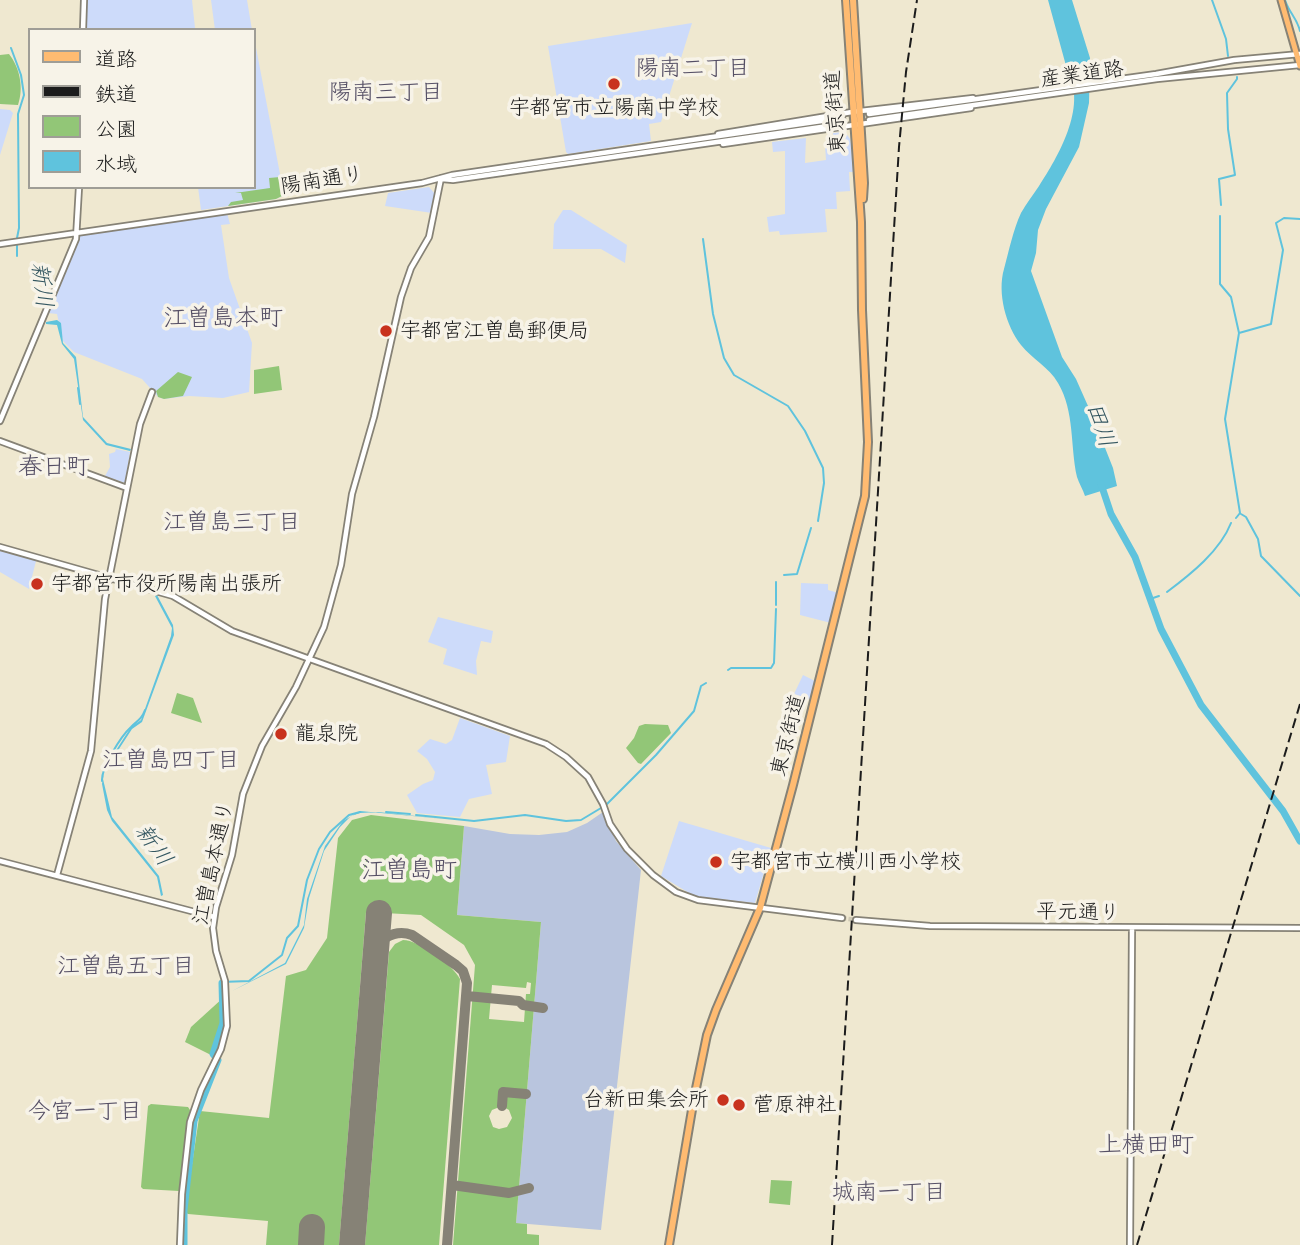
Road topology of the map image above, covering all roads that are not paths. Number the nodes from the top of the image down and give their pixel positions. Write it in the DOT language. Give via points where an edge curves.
graph roads {
  1 [pos="84,0"];
  2 [pos="846,0"];
  3 [pos="853,0"];
  4 [pos="1282,0"];
  5 [pos="83,28"];
  6 [pos="1298,54"];
  7 [pos="1300,65"];
  8 [pos="1097,85"];
  9 [pos="997,99"];
  10 [pos="856,112"];
  11 [pos="869,117"];
  12 [pos="857,126"];
  13 [pos="708,138"];
  14 [pos="702,144"];
  15 [pos="441,178"];
  16 [pos="79,189"];
  17 [pos="78,233"];
  18 [pos="0,244"];
  19 [pos="152,393"];
  20 [pos="0,421"];
  21 [pos="0,441"];
  22 [pos="127,488"];
  23 [pos="0,547"];
  24 [pos="110,578"];
  25 [pos="309,659"];
  26 [pos="0,860"];
  27 [pos="57,876"];
  28 [pos="760,908"];
  29 [pos="214,917"];
  30 [pos="842,918"];
  31 [pos="856,919"];
  32 [pos="1132,928"];
  33 [pos="1300,928"];
  34 [pos="180,1245"];
  35 [pos="669,1245"];
  36 [pos="1130,1245"];
  1 -- 5 [label="street"];
  2 -- 10 [label="highway, 東京街道"];
  3 -- 10 [label="highway, 東京街道"];
  4 -- 6 [label="main road"];
  6 -- 7 [label="main road"];
  6 -- 8 [label="street, 産業道路" via="1234,60"];
  7 -- 8 [label="street, 産業道路"];
  8 -- 9 [label="street, 産業道路"];
  9 -- 10 [label="street" via="960,98"];
  9 -- 11 [label="street, 産業道路"];
  9 -- 12 [label="street" via="961,110"];
  10 -- 12 [label="highway, 東京街道"];
  10 -- 13 [label="street"];
  12 -- 14 [label="street"];
  12 -- 28 [label="highway, 東京街道" via="869,442 865,496"];
  13 -- 14 [label="street" via="842,121"];
  13 -- 15 [label="street"];
  14 -- 15 [label="street" via="453,180"];
  15 -- 17 [label="street, 陽南通り"];
  15 -- 25 [label="street, 江曽島本通り" via="429,237 405,282 352,494 341,565 324,626"];
  16 -- 17 [label="street"];
  17 -- 18 [label="street, 陽南通り"];
  17 -- 20 [label="street"];
  19 -- 22 [label="street" via="140,424"];
  21 -- 22 [label="street"];
  22 -- 24 [label="street"];
  23 -- 24 [label="street"];
  24 -- 25 [label="street" via="173,596 232,631"];
  24 -- 27 [label="street" via="102,620 93,741"];
  25 -- 28 [label="street" via="546,744 587,778 618,838 666,886 698,900"];
  25 -- 29 [label="street, 江曽島本通り" via="251,771"];
  26 -- 27 [label="street"];
  27 -- 29 [label="street"];
  28 -- 30 [label="street"];
  28 -- 35 [label="highway, 東京街道" via="707,1035"];
  29 -- 34 [label="street, 江曽島本通り" via="213,939 225,981 227,1026 190,1122"];
  31 -- 32 [label="street, 平元通り" via="930,926"];
  32 -- 33 [label="street, 平元通り"];
  32 -- 36 [label="street"];
}
